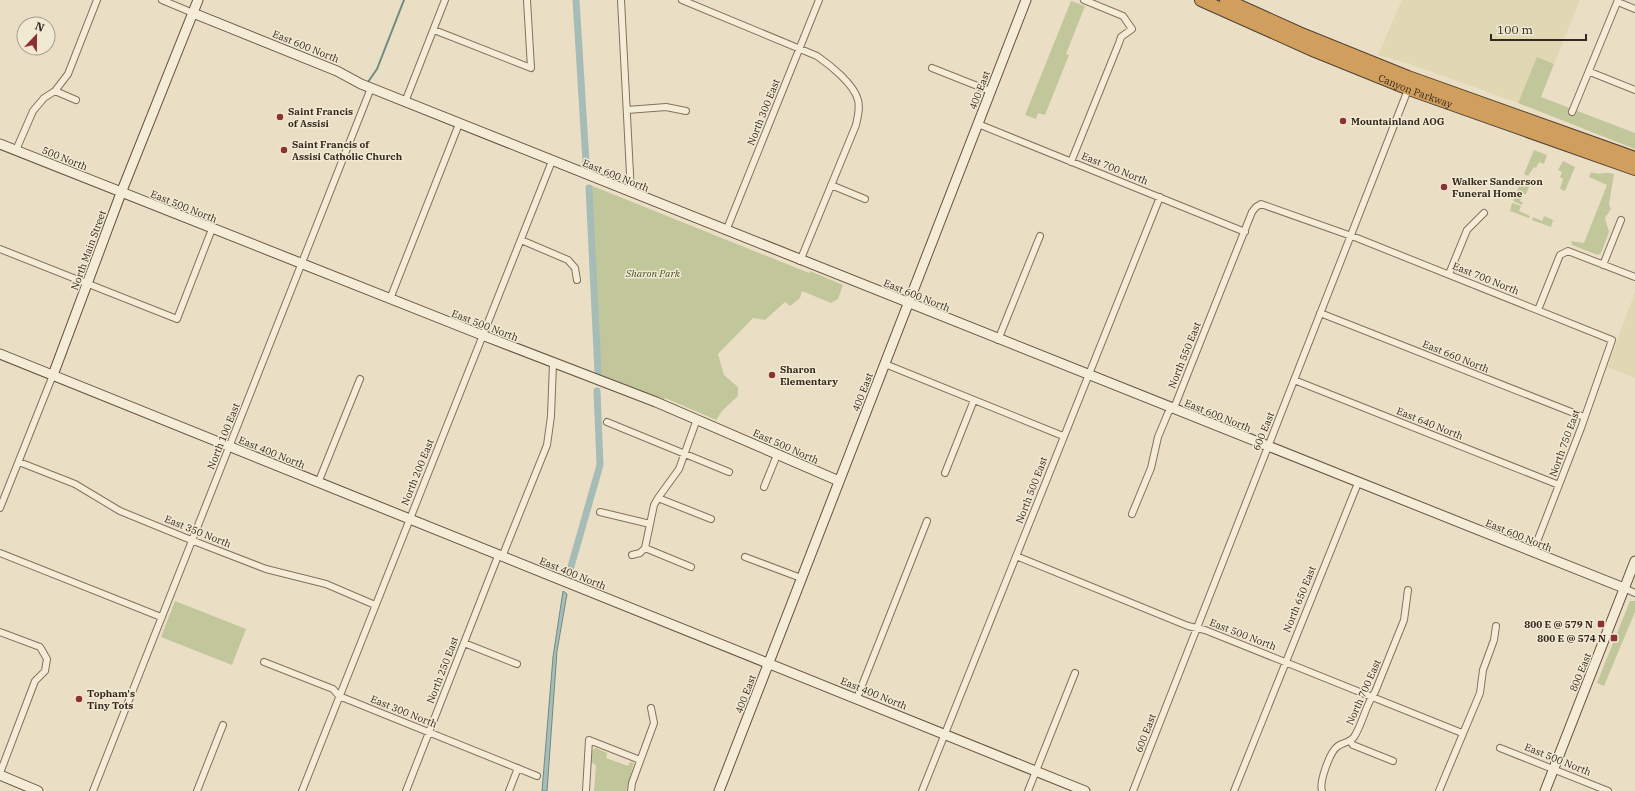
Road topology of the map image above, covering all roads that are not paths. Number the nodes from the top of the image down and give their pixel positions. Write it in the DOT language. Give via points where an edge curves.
graph roads {
  1 [pos="97,0"];
  2 [pos="162,0"];
  3 [pos="198,0"];
  4 [pos="445,0"];
  5 [pos="527,0"];
  6 [pos="620,0"];
  7 [pos="682,0"];
  8 [pos="819,0"];
  9 [pos="1026,0"];
  10 [pos="1084,0"];
  11 [pos="1201,0"];
  12 [pos="1226,0"];
  13 [pos="1618,1"];
  14 [pos="1635,9"];
  15 [pos="193,13"];
  16 [pos="434,30"];
  17 [pos="799,48"];
  18 [pos="932,68"];
  19 [pos="1590,72"];
  20 [pos="1411,84"];
  21 [pos="371,88"];
  22 [pos="1635,90"];
  23 [pos="55,91"];
  24 [pos="990,91"];
  25 [pos="76,100"];
  26 [pos="405,102"];
  27 [pos="627,110"];
  28 [pos="686,111"];
  29 [pos="1572,112"];
  30 [pos="459,124"];
  31 [pos="978,124"];
  32 [pos="1,147"];
  33 [pos="16,150"];
  34 [pos="1635,158"];
  35 [pos="552,161"];
  36 [pos="1072,162"];
  37 [pos="1635,169"];
  38 [pos="831,185"];
  39 [pos="121,192"];
  40 [pos="631,193"];
  41 [pos="1160,197"];
  42 [pos="865,199"];
  43 [pos="1258,205"];
  44 [pos="1484,213"];
  45 [pos="1621,220"];
  46 [pos="212,228"];
  47 [pos="726,231"];
  48 [pos="1244,232"];
  49 [pos="1040,236"];
  50 [pos="1351,236"];
  51 [pos="521,240"];
  52 [pos="0,249"];
  53 [pos="800,260"];
  54 [pos="301,264"];
  55 [pos="1603,265"];
  56 [pos="1449,274"];
  57 [pos="1635,277"];
  58 [pos="577,280"];
  59 [pos="87,284"];
  60 [pos="390,299"];
  61 [pos="908,304"];
  62 [pos="1538,310"];
  63 [pos="1320,313"];
  64 [pos="482,335"];
  65 [pos="998,340"];
  66 [pos="1612,340"];
  67 [pos="0,354"];
  68 [pos="553,363"];
  69 [pos="885,364"];
  70 [pos="53,375"];
  71 [pos="1088,376"];
  72 [pos="360,379"];
  73 [pos="1294,380"];
  74 [pos="974,400"];
  75 [pos="1171,408"];
  76 [pos="1584,417"];
  77 [pos="697,419"];
  78 [pos="607,422"];
  79 [pos="1063,436"];
  80 [pos="230,446"];
  81 [pos="1268,447"];
  82 [pos="684,454"];
  83 [pos="778,455"];
  84 [pos="19,462"];
  85 [pos="729,472"];
  86 [pos="946,473"];
  87 [pos="839,481"];
  88 [pos="318,483"];
  89 [pos="1358,483"];
  90 [pos="1559,485"];
  91 [pos="764,487"];
  92 [pos="658,498"];
  93 [pos="0,508"];
  94 [pos="600,512"];
  95 [pos="1132,514"];
  96 [pos="409,520"];
  97 [pos="711,520"];
  98 [pos="927,521"];
  99 [pos="650,524"];
  100 [pos="191,540"];
  101 [pos="645,548"];
  102 [pos="1532,552"];
  103 [pos="0,553"];
  104 [pos="632,555"];
  105 [pos="500,556"];
  106 [pos="1016,556"];
  107 [pos="745,557"];
  108 [pos="1635,561"];
  109 [pos="691,567"];
  110 [pos="801,578"];
  111 [pos="1624,588"];
  112 [pos="1408,590"];
  113 [pos="1635,593"];
  114 [pos="375,605"];
  115 [pos="161,617"];
  116 [pos="1496,626"];
  117 [pos="1196,628"];
  118 [pos="0,632"];
  119 [pos="464,643"];
  120 [pos="264,662"];
  121 [pos="1284,662"];
  122 [pos="517,664"];
  123 [pos="768,664"];
  124 [pos="1075,673"];
  125 [pos="339,696"];
  126 [pos="1372,697"];
  127 [pos="857,698"];
  128 [pos="651,708"];
  129 [pos="223,725"];
  130 [pos="429,732"];
  131 [pos="1462,733"];
  132 [pos="944,734"];
  133 [pos="1350,741"];
  134 [pos="1500,748"];
  135 [pos="640,760"];
  136 [pos="1393,761"];
  137 [pos="518,768"];
  138 [pos="1553,769"];
  139 [pos="1036,771"];
  140 [pos="0,774"];
  141 [pos="537,776"];
  142 [pos="38,791"];
  143 [pos="93,791"];
  144 [pos="197,791"];
  145 [pos="302,791"];
  146 [pos="406,791"];
  147 [pos="509,791"];
  148 [pos="586,791"];
  149 [pos="631,791"];
  150 [pos="720,791"];
  151 [pos="922,791"];
  152 [pos="1028,791"];
  153 [pos="1085,791"];
  154 [pos="1133,791"];
  155 [pos="1234,791"];
  156 [pos="1322,791"];
  157 [pos="1439,791"];
  158 [pos="1545,791"];
  159 [pos="1608,791"];
  1 -- 23 [label="street" via="68,74"];
  2 -- 15 [label="street"];
  3 -- 15 [label="street, North Main Street"];
  4 -- 16 [label="street"];
  5 -- 16 [label="street" via="531,68"];
  6 -- 27 [label="street"];
  7 -- 17 [label="street"];
  8 -- 17 [label="street, North 300 East"];
  9 -- 24 [label="street, 400 East"];
  10 -- 36 [label="street" via="1123,16 1132,29 1121,38"];
  11 -- 20 [label="highway, Canyon Parkway" via="1277,35"];
  12 -- 20 [label="highway, Canyon Parkway"];
  13 -- 14 [label="street"];
  13 -- 19 [label="street"];
  15 -- 21 [label="street, East 600 North" via="337,70"];
  15 -- 39 [label="street, North Main Street"];
  16 -- 26 [label="street"];
  17 -- 38 [label="street" via="830,65 858,98 856,124"];
  17 -- 47 [label="street, North 300 East"];
  18 -- 24 [label="street"];
  19 -- 22 [label="street"];
  19 -- 29 [label="street"];
  20 -- 34 [label="highway, Canyon Parkway"];
  20 -- 37 [label="highway, Canyon Parkway"];
  20 -- 50 [label="street, 600 East"];
  21 -- 26 [label="street, East 600 North"];
  21 -- 54 [label="street, North 100 East"];
  23 -- 25 [label="street"];
  23 -- 33 [label="street" via="44,98 33,111"];
  24 -- 31 [label="street, 400 East"];
  26 -- 30 [label="street, East 600 North"];
  27 -- 28 [label="street" via="666,107"];
  27 -- 40 [label="street"];
  30 -- 35 [label="street, East 600 North"];
  30 -- 60 [label="street"];
  31 -- 36 [label="street, East 700 North"];
  31 -- 61 [label="street, 400 East"];
  32 -- 33 [label="street, 500 North"];
  33 -- 39 [label="street, 500 North"];
  35 -- 40 [label="street, East 600 North"];
  35 -- 51 [label="street, North 200 East"];
  36 -- 41 [label="street, East 700 North"];
  38 -- 42 [label="street"];
  38 -- 53 [label="street"];
  39 -- 46 [label="street, East 500 North"];
  39 -- 59 [label="street, North Main Street"];
  40 -- 47 [label="street, East 600 North"];
  41 -- 48 [label="street, East 700 North"];
  41 -- 71 [label="street, North 500 East"];
  43 -- 48 [label="street, North 550 East"];
  43 -- 50 [label="street, East 700 North" via="1265,204"];
  44 -- 56 [label="street" via="1467,230"];
  45 -- 55 [label="street"];
  46 -- 54 [label="street, East 500 North"];
  46 -- 59 [label="street" via="177,319"];
  47 -- 53 [label="street, East 600 North"];
  48 -- 75 [label="street, North 550 East" via="1176,403"];
  49 -- 65 [label="street"];
  50 -- 56 [label="street, East 700 North"];
  50 -- 63 [label="street, 600 East"];
  51 -- 58 [label="street" via="568,260 575,268"];
  51 -- 64 [label="street, North 200 East"];
  52 -- 59 [label="street"];
  53 -- 61 [label="street, East 600 North"];
  54 -- 60 [label="street, East 500 North"];
  54 -- 80 [label="street, North 100 East"];
  55 -- 57 [label="street"];
  55 -- 62 [label="street" via="1568,251 1562,253"];
  56 -- 62 [label="street, East 700 North"];
  59 -- 70 [label="street, North Main Street"];
  60 -- 64 [label="street, East 500 North"];
  61 -- 65 [label="street, East 600 North"];
  61 -- 69 [label="street, 400 East"];
  62 -- 66 [label="street, East 700 North"];
  63 -- 73 [label="street, 600 East"];
  63 -- 76 [label="street, East 660 North"];
  64 -- 68 [label="street, East 500 North"];
  64 -- 96 [label="street, North 200 East"];
  65 -- 71 [label="street, East 600 North"];
  66 -- 76 [label="street, North 750 East"];
  67 -- 70 [label="street, East 400 North"];
  68 -- 77 [label="street, East 500 North"];
  68 -- 105 [label="street, North 250 East" via="547,446"];
  69 -- 74 [label="street"];
  69 -- 87 [label="street, 400 East"];
  70 -- 80 [label="street, East 400 North"];
  70 -- 84 [label="street, North Main Street"];
  71 -- 75 [label="street, East 600 North"];
  71 -- 79 [label="street, North 500 East"];
  72 -- 88 [label="street"];
  73 -- 81 [label="street, 600 East"];
  73 -- 90 [label="street, East 640 North"];
  74 -- 79 [label="street"];
  74 -- 86 [label="street"];
  75 -- 81 [label="street, East 600 North"];
  75 -- 95 [label="street, North 550 East" via="1158,437 1151,468"];
  76 -- 90 [label="street, North 750 East"];
  77 -- 82 [label="street"];
  77 -- 83 [label="street, East 500 North"];
  78 -- 82 [label="street"];
  79 -- 106 [label="street, North 500 East"];
  80 -- 88 [label="street, East 400 North"];
  80 -- 100 [label="street, North 100 East"];
  81 -- 89 [label="street, East 600 North"];
  81 -- 117 [label="street, 600 East"];
  82 -- 85 [label="street"];
  82 -- 92 [label="street" via="676,474"];
  83 -- 87 [label="street, East 500 North"];
  83 -- 91 [label="street"];
  84 -- 93 [label="street, North Main Street"];
  84 -- 100 [label="street, East 350 North" via="75,484 120,511"];
  87 -- 110 [label="street, 400 East"];
  88 -- 96 [label="street, East 400 North"];
  89 -- 102 [label="street, East 600 North"];
  89 -- 121 [label="street, North 650 East"];
  90 -- 102 [label="street, North 750 East"];
  92 -- 97 [label="street"];
  92 -- 99 [label="street"];
  94 -- 99 [label="street"];
  96 -- 105 [label="street, East 400 North"];
  96 -- 114 [label="street, North 200 East"];
  98 -- 127 [label="street"];
  99 -- 101 [label="street"];
  100 -- 114 [label="street, East 350 North" via="266,568 326,584"];
  100 -- 115 [label="street, North 100 East"];
  101 -- 104 [label="street" via="640,553"];
  101 -- 109 [label="street"];
  102 -- 111 [label="street, East 600 North"];
  103 -- 115 [label="street"];
  105 -- 119 [label="street, North 250 East"];
  105 -- 123 [label="street, East 400 North"];
  106 -- 117 [label="street, East 500 North"];
  106 -- 132 [label="street, North 500 East"];
  107 -- 110 [label="street"];
  108 -- 111 [label="street, 800 East"];
  110 -- 123 [label="street, 400 East"];
  111 -- 113 [label="street, East 600 North"];
  111 -- 138 [label="street, 800 East"];
  112 -- 126 [label="street, North 700 East" via="1404,620"];
  114 -- 125 [label="street, North 200 East"];
  115 -- 143 [label="street, North 100 East"];
  116 -- 131 [label="street" via="1494,640 1483,670 1480,693"];
  117 -- 121 [label="street, East 500 North"];
  117 -- 154 [label="street, 600 East"];
  118 -- 140 [label="street" via="40,647 48,660 45,671 35,681"];
  119 -- 122 [label="street"];
  119 -- 130 [label="street, North 250 East"];
  120 -- 125 [label="street, East 300 North" via="332,689"];
  121 -- 126 [label="street, East 500 North"];
  121 -- 155 [label="street, North 650 East"];
  123 -- 127 [label="street, East 400 North"];
  123 -- 150 [label="street, 400 East"];
  124 -- 139 [label="street"];
  125 -- 130 [label="street, East 300 North"];
  125 -- 145 [label="street, North 200 East"];
  126 -- 131 [label="street, East 500 North"];
  126 -- 133 [label="street, North 700 East" via="1354,738"];
  127 -- 132 [label="street, East 400 North"];
  128 -- 135 [label="street" via="654,723"];
  129 -- 144 [label="street"];
  130 -- 137 [label="street, East 300 North"];
  130 -- 146 [label="street, North 250 East"];
  131 -- 157 [label="street"];
  132 -- 139 [label="street, East 400 North"];
  132 -- 151 [label="street, North 500 East"];
  133 -- 136 [label="street" via="1353,745"];
  133 -- 156 [label="street, North 700 East" via="1338,746 1333,752 1321,783"];
  134 -- 138 [label="street, East 500 North"];
  135 -- 148 [label="street" via="589,740"];
  135 -- 149 [label="street"];
  137 -- 141 [label="street, East 300 North"];
  137 -- 147 [label="street"];
  138 -- 158 [label="street, 800 East"];
  138 -- 159 [label="street, East 500 North"];
  139 -- 152 [label="street"];
  139 -- 153 [label="street, East 400 North"];
  140 -- 142 [label="street"];
}
